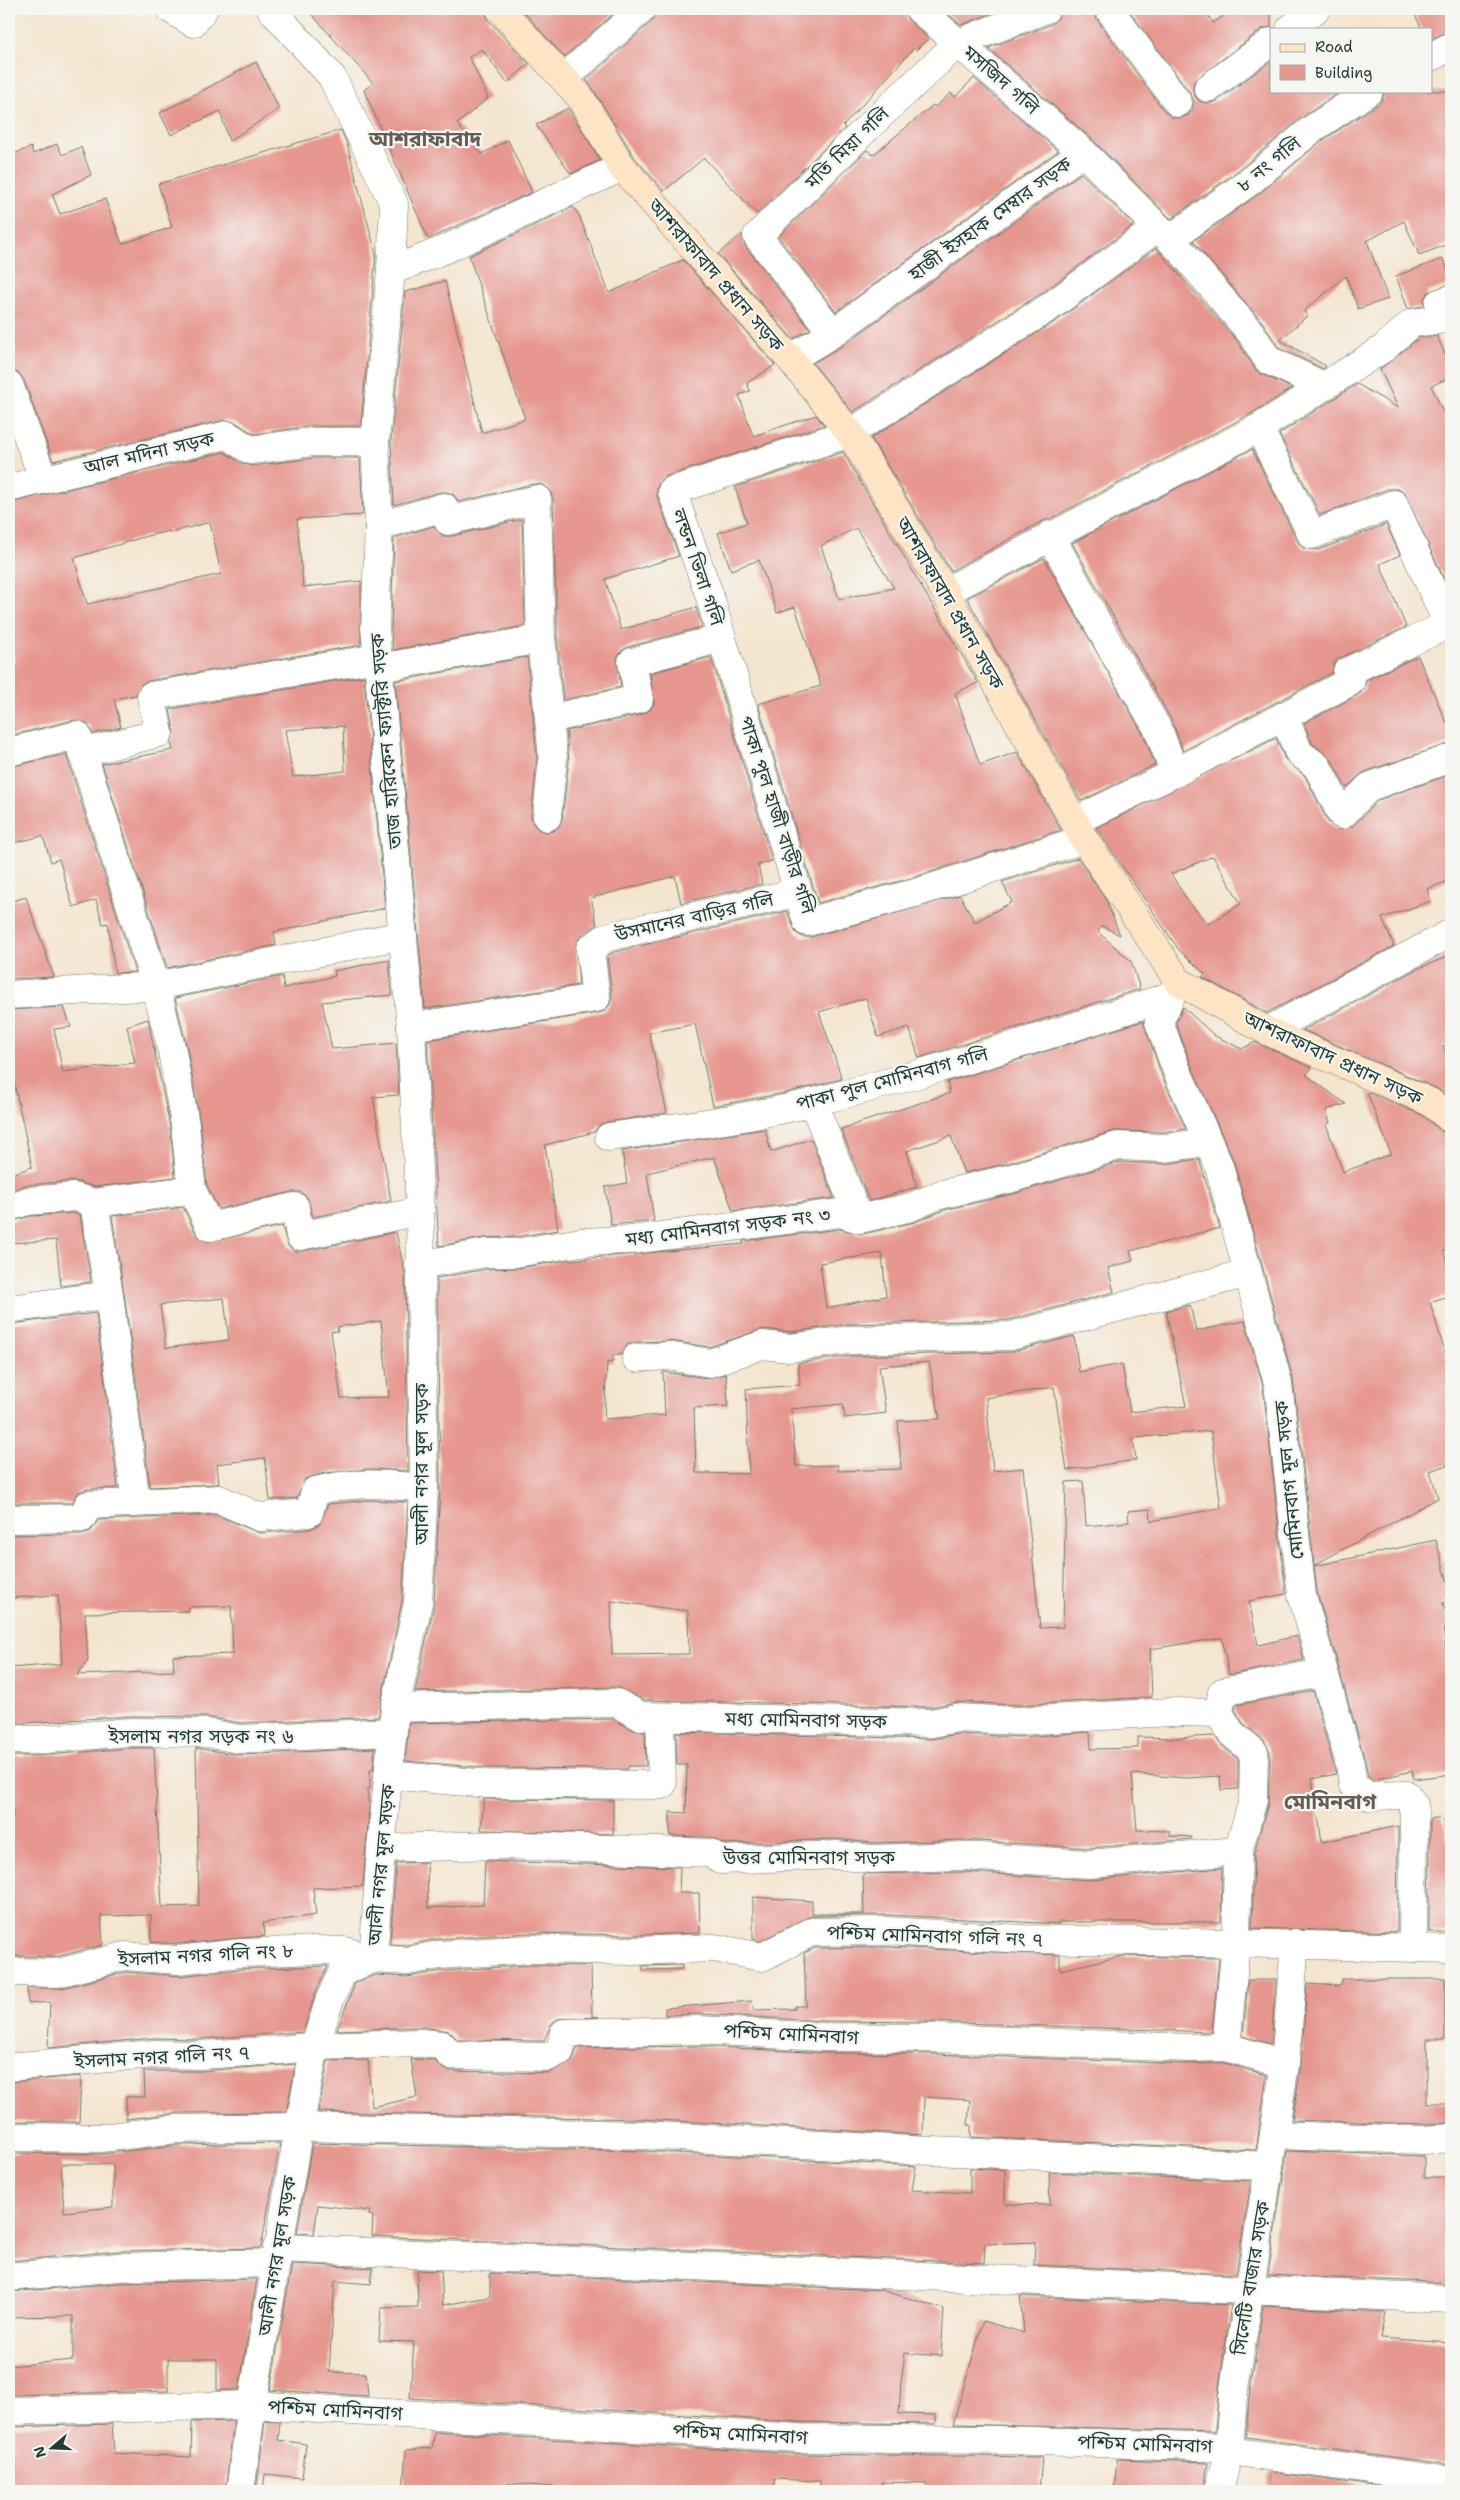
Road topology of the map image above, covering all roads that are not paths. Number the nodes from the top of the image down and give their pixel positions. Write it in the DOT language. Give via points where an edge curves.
graph roads {
  1 [pos="170,9"];
  2 [pos="204,9"];
  3 [pos="271,9"];
  4 [pos="500,9"];
  5 [pos="642,9"];
  6 [pos="919,9"];
  7 [pos="1046,9"];
  8 [pos="1108,9"];
  9 [pos="1316,9"];
  10 [pos="1291,28"];
  11 [pos="958,43"];
  12 [pos="1270,43"];
  13 [pos="1451,46"];
  14 [pos="1432,56"];
  15 [pos="564,78"];
  16 [pos="1208,88"];
  17 [pos="1367,92"];
  18 [pos="1178,103"];
  19 [pos="1083,152"];
  20 [pos="622,167"];
  21 [pos="1164,233"];
  22 [pos="390,271"];
  23 [pos="1451,298"];
  24 [pos="833,333"];
  25 [pos="790,359"];
  26 [pos="9,385"];
  27 [pos="1322,386"];
  28 [pos="1259,428"];
  29 [pos="850,433"];
  30 [pos="375,442"];
  31 [pos="43,479"];
  32 [pos="9,488"];
  33 [pos="379,526"];
  34 [pos="1050,535"];
  35 [pos="945,592"];
  36 [pos="1450,624"];
  37 [pos="722,638"];
  38 [pos="541,639"];
  39 [pos="378,663"];
  40 [pos="1284,716"];
  41 [pos="549,719"];
  42 [pos="9,752"];
  43 [pos="82,753"];
  44 [pos="1451,758"];
  45 [pos="1175,773"];
  46 [pos="547,817"];
  47 [pos="1079,830"];
  48 [pos="798,892"];
  49 [pos="1451,933"];
  50 [pos="403,935"];
  51 [pos="156,986"];
  52 [pos="1174,988"];
  53 [pos="9,995"];
  54 [pos="410,1026"];
  55 [pos="1267,1031"];
  56 [pos="812,1102"];
  57 [pos="1451,1119"];
  58 [pos="608,1137"];
  59 [pos="1208,1142"];
  60 [pos="192,1190"];
  61 [pos="94,1203"];
  62 [pos="9,1207"];
  63 [pos="420,1211"];
  64 [pos="859,1219"];
  65 [pos="419,1265"];
  66 [pos="1248,1272"];
  67 [pos="109,1295"];
  68 [pos="9,1309"];
  69 [pos="636,1358"];
  70 [pos="424,1488"];
  71 [pos="136,1502"];
  72 [pos="9,1519"];
  73 [pos="1322,1672"];
  74 [pos="1219,1713"];
  75 [pos="660,1717"];
  76 [pos="394,1720"];
  77 [pos="9,1740"];
  78 [pos="388,1775"];
  79 [pos="381,1848"];
  80 [pos="1238,1851"];
  81 [pos="1236,1943"];
  82 [pos="1295,1943"];
  83 [pos="1413,1948"];
  84 [pos="1451,1949"];
  85 [pos="373,1959"];
  86 [pos="9,1972"];
  87 [pos="316,2046"];
  88 [pos="1226,2047"];
  89 [pos="1285,2064"];
  90 [pos="9,2067"];
  91 [pos="298,2127"];
  92 [pos="1274,2135"];
  93 [pos="9,2137"];
  94 [pos="1451,2138"];
  95 [pos="1269,2166"];
  96 [pos="277,2255"];
  97 [pos="9,2277"];
  98 [pos="1248,2292"];
  99 [pos="1451,2299"];
  100 [pos="252,2405"];
  101 [pos="9,2411"];
  102 [pos="1228,2449"];
  103 [pos="1451,2482"];
  104 [pos="240,2491"];
  105 [pos="1219,2491"];
  1 -- 2 [label="street" via="194,23"];
  3 -- 22 [label="street, তাজ হারিকেন ফ্যাক্টরি সড়ক" via="332,77 394,204"];
  4 -- 15 [label="street, আশরাফাবাদ প্রধান সড়ক"];
  5 -- 15 [label="street"];
  6 -- 11 [label="street, মসজিদ গলি"];
  7 -- 11 [label="street, মতি মিয়া গলি"];
  8 -- 18 [label="street"];
  9 -- 10 [label="street"];
  11 -- 19 [label="street, মসজিদ গলি"];
  11 -- 24 [label="street, মতি মিয়া গলি" via="757,236"];
  12 -- 16 [label="street"];
  13 -- 14 [label="street"];
  15 -- 20 [label="street, আশরাফাবাদ প্রধান সড়ক" via="580,97"];
  17 -- 21 [label="street, ৮ নং গলি" via="1311,130 1249,182"];
  19 -- 21 [label="street, হাজী ইসহাক মেম্বার সড়ক"];
  19 -- 24 [label="street, হাজী ইসহাক মেম্বার সড়ক"];
  20 -- 22 [label="street" via="448,248"];
  20 -- 25 [label="street, আশরাফাবাদ প্রধান সড়ক"];
  21 -- 27 [label="street, হাজী ইসহাক মেম্বার সড়ক" via="1251,333 1268,360"];
  21 -- 29 [label="street, ৮ নং গলি"];
  22 -- 30 [label="street, তাজ হারিকেন ফ্যাক্টরি সড়ক"];
  23 -- 27 [label="street" via="1439,303 1444,320 1412,323 1384,348"];
  24 -- 25 [label="street, হাজী ইসহাক মেম্বার সড়ক"];
  25 -- 29 [label="street, আশরাফাবাদ প্রধান সড়ক"];
  26 -- 31 [label="street"];
  27 -- 28 [label="street"];
  28 -- 34 [label="street"];
  28 -- 36 [label="street" via="1312,535 1394,504"];
  29 -- 35 [label="street, আশরাফাবাদ প্রধান সড়ক"];
  29 -- 37 [label="street, লন্ডন ভিলা গলি" via="672,490"];
  30 -- 31 [label="street, আল মদিনা সড়ক" via="313,442 250,450 227,435"];
  30 -- 33 [label="street, তাজ হারিকেন ফ্যাক্টরি সড়ক"];
  31 -- 32 [label="street, আল মদিনা সড়ক"];
  33 -- 38 [label="street" via="444,507 448,521 537,499"];
  33 -- 39 [label="street, তাজ হারিকেন ফ্যাক্টরি সড়ক" via="375,628"];
  34 -- 35 [label="street"];
  34 -- 45 [label="street" via="1110,648 1158,729"];
  35 -- 47 [label="street, আশরাফাবাদ প্রধান সড়ক"];
  36 -- 40 [label="street" via="1347,672 1351,681"];
  37 -- 41 [label="street, লন্ডন ভিলা গলি" via="632,662 639,699"];
  37 -- 48 [label="street, পাকা পুল হাজী বাড়ীর গলি"];
  38 -- 39 [label="street"];
  38 -- 41 [label="street"];
  39 -- 43 [label="street" via="151,696 159,733"];
  39 -- 50 [label="street, তাজ হারিকেন ফ্যাক্টরি সড়ক"];
  40 -- 44 [label="street" via="1299,753 1317,766 1342,815 1369,787"];
  40 -- 45 [label="street"];
  41 -- 46 [label="street" via="553,758"];
  42 -- 43 [label="street" via="76,735"];
  43 -- 51 [label="street"];
  45 -- 47 [label="street"];
  47 -- 48 [label="street, পাকা পুল হাজী বাড়ীর গলি" via="919,892 807,922"];
  47 -- 52 [label="street, আশরাফাবাদ প্রধান সড়ক"];
  48 -- 54 [label="street, উসমানের বাড়ির গলি" via="607,937 590,949 596,998"];
  49 -- 55 [label="street"];
  50 -- 51 [label="street"];
  50 -- 54 [label="street, তাজ হারিকেন ফ্যাক্টরি সড়ক"];
  51 -- 53 [label="street"];
  51 -- 60 [label="street" via="172,1051"];
  52 -- 55 [label="street, আশরাফাবাদ প্রধান সড়ক"];
  52 -- 56 [label="street, পাকা পুল মোমিনবাগ গলি" via="1044,1037"];
  52 -- 59 [label="street, মোমিনবাগ মূল সড়ক" via="1159,1022"];
  54 -- 63 [label="street, তাজ হারিকেন ফ্যাক্টরি সড়ক"];
  55 -- 57 [label="street, আশরাফাবাদ প্রধান সড়ক" via="1430,1102"];
  56 -- 58 [label="street, পাকা পুল মোমিনবাগ গলি"];
  56 -- 64 [label="street"];
  59 -- 64 [label="street, মধ্য মোমিনবাগ সড়ক নং ৩" via="1165,1148 1118,1146 1009,1179 939,1195 911,1207"];
  59 -- 66 [label="street, মোমিনবাগ মূল সড়ক" via="1219,1166"];
  60 -- 61 [label="street"];
  60 -- 63 [label="street" via="210,1227 295,1207 300,1236"];
  61 -- 62 [label="street" via="75,1197 28,1201"];
  61 -- 67 [label="street"];
  63 -- 65 [label="street, আলী নগর মূল সড়ক"];
  64 -- 65 [label="street, মধ্য মোমিনবাগ সড়ক নং ৩" via="840,1213 631,1240 581,1242"];
  65 -- 70 [label="street, আলী নগর মূল সড়ক"];
  66 -- 69 [label="street" via="1011,1336 849,1340 790,1348 762,1345 710,1363 668,1356"];
  66 -- 73 [label="street, মোমিনবাগ মূল সড়ক" via="1278,1383 1302,1595"];
  67 -- 68 [label="street"];
  67 -- 71 [label="street"];
  70 -- 71 [label="street" via="371,1482 340,1484 314,1491 309,1513 259,1517 219,1499"];
  70 -- 76 [label="street, আলী নগর মূল সড়ক" via="418,1603"];
  71 -- 72 [label="street" via="88,1505 82,1518"];
  73 -- 74 [label="street" via="1222,1692"];
  73 -- 83 [label="street, মোমিনবাগ মূল সড়ক" via="1350,1764 1353,1785 1368,1796 1407,1795 1414,1805"];
  74 -- 75 [label="street, মধ্য মোমিনবাগ সড়ক" via="1170,1712 1019,1722 956,1718 932,1723"];
  74 -- 80 [label="street" via="1231,1733 1254,1752 1253,1800"];
  75 -- 76 [label="street, মধ্য মোমিনবাগ সড়ক" via="640,1716 618,1703"];
  75 -- 78 [label="street" via="662,1784 488,1784"];
  76 -- 77 [label="street, ইসলাম নগর সড়ক নং ৬" via="239,1740 207,1733 130,1732"];
  76 -- 78 [label="street, আলী নগর মূল সড়ক"];
  78 -- 79 [label="street, আলী নগর মূল সড়ক"];
  79 -- 80 [label="street, উত্তর মোমিনবাগ সড়ক" via="500,1845 710,1853 720,1860 836,1855 871,1859 963,1856 1089,1864"];
  79 -- 85 [label="street, আলী নগর মূল সড়ক"];
  80 -- 81 [label="street"];
  81 -- 82 [label="street, পশ্চিম মোমিনবাগ গলি নং ৭"];
  81 -- 85 [label="street, পশ্চিম মোমিনবাগ গলি নং ৭" via="811,1932 762,1958 714,1948 641,1951 530,1949 439,1955 408,1961"];
  81 -- 88 [label="street"];
  82 -- 83 [label="street, পশ্চিম মোমিনবাগ গলি নং ৭"];
  82 -- 89 [label="street"];
  83 -- 84 [label="street, পশ্চিম মোমিনবাগ গলি নং ৭"];
  85 -- 86 [label="street, ইসলাম নগর গলি নং ৮" via="345,1951 316,1950 178,1960 124,1956 58,1972"];
  85 -- 87 [label="street, আলী নগর মূল সড়ক" via="343,1971 330,1999"];
  87 -- 88 [label="street, পশ্চিম মোমিনবাগ" via="421,2043 442,2045 450,2055 548,2057 560,2050 564,2033 699,2030 823,2037"];
  87 -- 90 [label="street, ইসলাম নগর গলি নং ৭" via="199,2055 154,2054"];
  87 -- 91 [label="street, আলী নগর মূল সড়ক"];
  88 -- 89 [label="street, পশ্চিম মোমিনবাগ"];
  89 -- 92 [label="street, সিলেটি বাজার সড়ক"];
  91 -- 93 [label="street" via="176,2129 101,2138"];
  91 -- 95 [label="street" via="642,2135"];
  91 -- 96 [label="street, আলী নগর মূল সড়ক"];
  92 -- 94 [label="street"];
  92 -- 95 [label="street, সিলেটি বাজার সড়ক"];
  95 -- 98 [label="street, সিলেটি বাজার সড়ক"];
  96 -- 97 [label="street"];
  96 -- 98 [label="street"];
  96 -- 100 [label="street, আলী নগর মূল সড়ক"];
  98 -- 99 [label="street"];
  98 -- 102 [label="street, সিলেটি বাজার সড়ক"];
  100 -- 101 [label="street, পশ্চিম মোমিনবাগ"];
  100 -- 102 [label="street, পশ্চিম মোমিনবাগ" via="800,2438 1001,2440"];
  100 -- 104 [label="street, আলী নগর মূল সড়ক"];
  102 -- 103 [label="street, পশ্চিম মোমিনবাগ"];
  102 -- 105 [label="street, সিলেটি বাজার সড়ক"];
}
